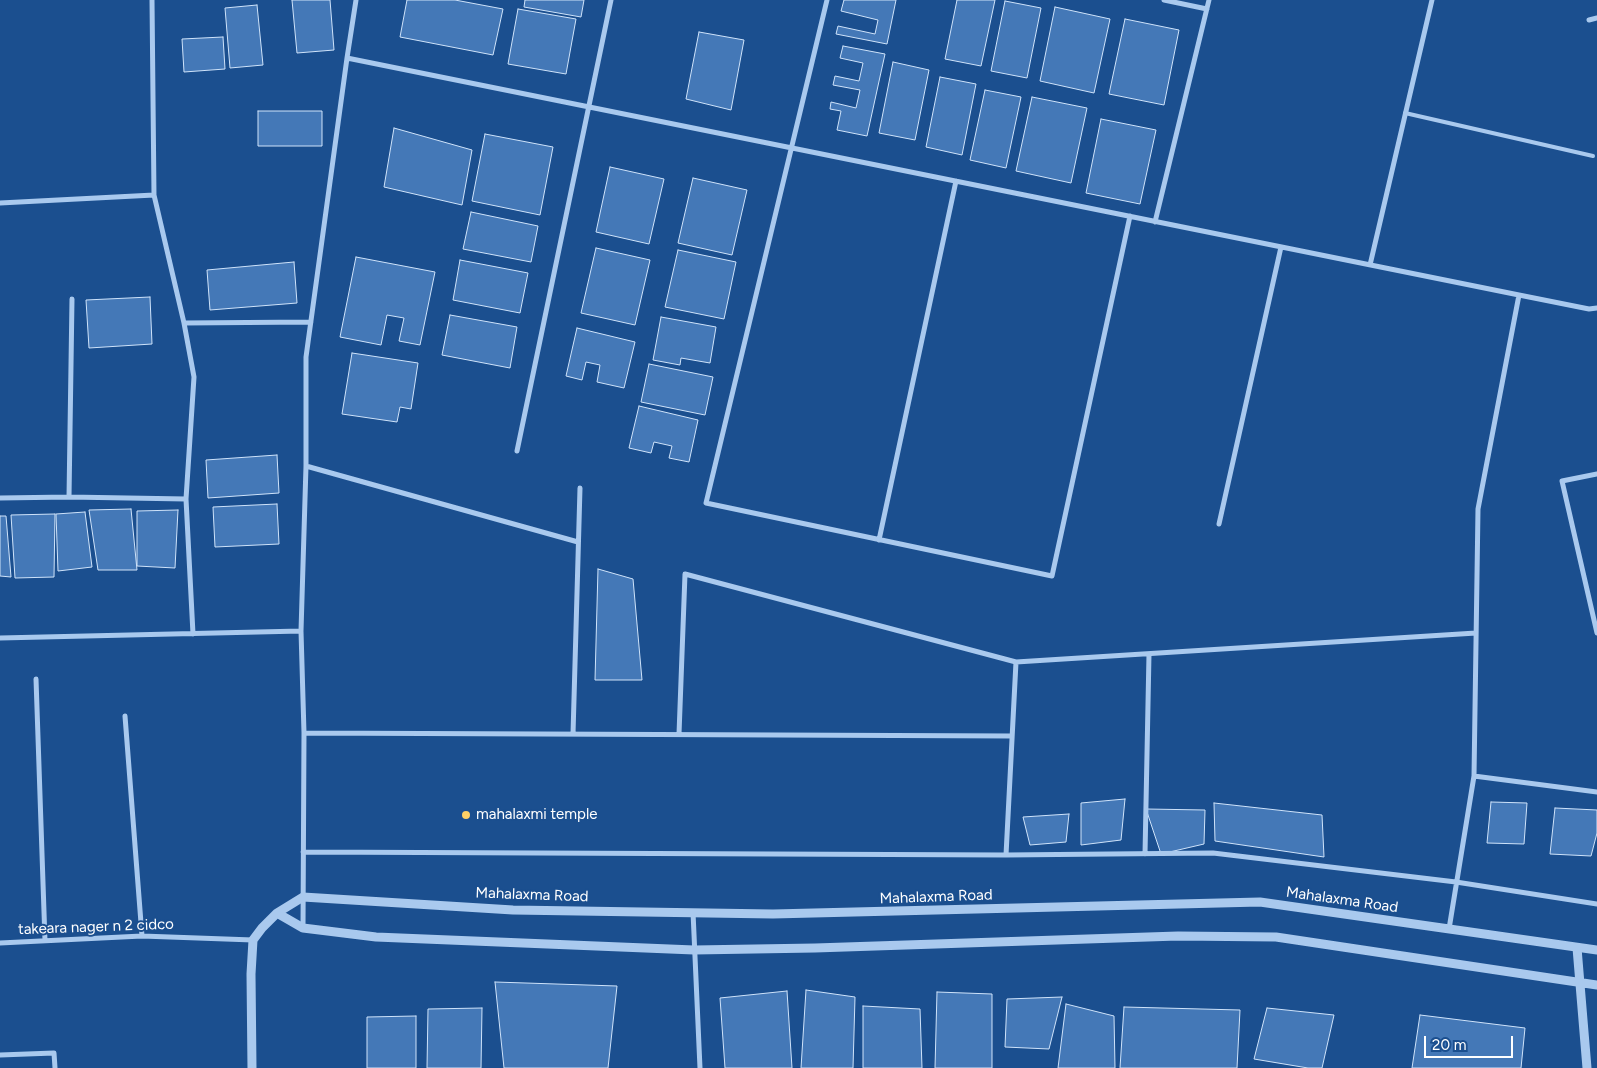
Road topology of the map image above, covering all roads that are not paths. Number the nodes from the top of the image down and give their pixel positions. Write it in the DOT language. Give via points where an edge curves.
graph roads {
  1 [pos="152,0"];
  2 [pos="356,0"];
  3 [pos="611,0"];
  4 [pos="827,0"];
  5 [pos="1164,0"];
  6 [pos="1209,0"];
  7 [pos="1432,0"];
  8 [pos="1207,9"];
  9 [pos="1597,18"];
  10 [pos="1589,20"];
  11 [pos="347,58"];
  12 [pos="589,107"];
  13 [pos="1405,113"];
  14 [pos="791,148"];
  15 [pos="1593,156"];
  16 [pos="956,181"];
  17 [pos="154,195"];
  18 [pos="0,203"];
  19 [pos="1130,216"];
  20 [pos="1155,222"];
  21 [pos="1281,247"];
  22 [pos="1370,265"];
  23 [pos="1519,295"];
  24 [pos="72,299"];
  25 [pos="1597,308"];
  26 [pos="311,322"];
  27 [pos="184,323"];
  28 [pos="517,451"];
  29 [pos="306,466"];
  30 [pos="1597,474"];
  31 [pos="580,488"];
  32 [pos="69,497"];
  33 [pos="0,498"];
  34 [pos="186,499"];
  35 [pos="1219,524"];
  36 [pos="879,540"];
  37 [pos="578,542"];
  38 [pos="301,631"];
  39 [pos="1597,633"];
  40 [pos="193,634"];
  41 [pos="1476,634"];
  42 [pos="0,638"];
  43 [pos="1148,654"];
  44 [pos="1016,662"];
  45 [pos="36,679"];
  46 [pos="126,716"];
  47 [pos="304,733"];
  48 [pos="573,734"];
  49 [pos="679,734"];
  50 [pos="1012,736"];
  51 [pos="1474,776"];
  52 [pos="1597,792"];
  53 [pos="303,852"];
  54 [pos="1145,854"];
  55 [pos="1006,855"];
  56 [pos="1456,882"];
  57 [pos="303,897"];
  58 [pos="1597,904"];
  59 [pos="693,912"];
  60 [pos="277,913"];
  61 [pos="303,928"];
  62 [pos="1450,929"];
  63 [pos="142,936"];
  64 [pos="254,940"];
  65 [pos="45,941"];
  66 [pos="0,943"];
  67 [pos="1577,948"];
  68 [pos="694,950"];
  69 [pos="1597,950"];
  70 [pos="1580,982"];
  71 [pos="1597,985"];
  72 [pos="0,1055"];
  73 [pos="55,1068"];
  74 [pos="252,1068"];
  75 [pos="700,1068"];
  76 [pos="1586,1068"];
  1 -- 17 [label="street"];
  2 -- 11 [label="street"];
  3 -- 12 [label="street"];
  4 -- 14 [label="street"];
  5 -- 8 [label="street"];
  6 -- 8 [label="street"];
  7 -- 13 [label="street"];
  8 -- 20 [label="street"];
  9 -- 10 [label="street"];
  11 -- 12 [label="street"];
  11 -- 26 [label="street"];
  12 -- 14 [label="street"];
  12 -- 28 [label="street"];
  13 -- 15 [label="lane"];
  13 -- 22 [label="street"];
  14 -- 16 [label="street"];
  14 -- 36 [label="street" via="706,503"];
  16 -- 19 [label="street"];
  16 -- 36 [label="street"];
  17 -- 18 [label="street"];
  17 -- 27 [label="street"];
  19 -- 20 [label="street"];
  19 -- 36 [label="street" via="1052,576"];
  20 -- 21 [label="street"];
  21 -- 22 [label="street"];
  21 -- 35 [label="street"];
  22 -- 23 [label="street"];
  23 -- 25 [label="street"];
  23 -- 41 [label="street" via="1478,509"];
  24 -- 32 [label="street"];
  26 -- 27 [label="street"];
  26 -- 29 [label="street" via="306,357"];
  27 -- 34 [label="street" via="194,377"];
  29 -- 37 [label="street"];
  29 -- 38 [label="street"];
  30 -- 39 [label="street" via="1562,480"];
  31 -- 37 [label="street"];
  32 -- 33 [label="street"];
  32 -- 34 [label="street"];
  34 -- 40 [label="street"];
  37 -- 48 [label="street"];
  38 -- 40 [label="street"];
  38 -- 47 [label="street"];
  40 -- 42 [label="street"];
  41 -- 43 [label="street"];
  41 -- 51 [label="street"];
  43 -- 44 [label="street"];
  43 -- 54 [label="street"];
  44 -- 49 [label="street" via="685,574"];
  44 -- 50 [label="street"];
  45 -- 65 [label="street"];
  46 -- 63 [label="street"];
  47 -- 48 [label="street"];
  47 -- 53 [label="street"];
  48 -- 49 [label="street"];
  49 -- 50 [label="street"];
  50 -- 55 [label="street"];
  51 -- 52 [label="street"];
  51 -- 56 [label="street"];
  53 -- 55 [label="street"];
  53 -- 57 [label="street"];
  54 -- 55 [label="street"];
  54 -- 56 [label="street" via="1213,853"];
  56 -- 58 [label="street"];
  56 -- 62 [label="street"];
  57 -- 59 [label="street, Mahalaxma Road" via="514,910"];
  57 -- 60 [label="street"];
  57 -- 61 [label="street"];
  59 -- 62 [label="street, Mahalaxma Road" via="773,914 1260,902"];
  59 -- 68 [label="street"];
  60 -- 61 [label="street"];
  60 -- 64 [label="street"];
  61 -- 68 [label="street" via="376,937"];
  62 -- 67 [label="street, Mahalaxma Road"];
  63 -- 64 [label="street, takeara nager n 2 cidco"];
  63 -- 65 [label="street, takeara nager n 2 cidco"];
  64 -- 74 [label="street"];
  65 -- 66 [label="street, takeara nager n 2 cidco"];
  67 -- 69 [label="street, Mahalaxma Road"];
  67 -- 70 [label="street"];
  68 -- 70 [label="street" via="1178,936 1276,937"];
  68 -- 75 [label="street"];
  70 -- 71 [label="street"];
  70 -- 76 [label="street"];
  72 -- 73 [label="street" via="54,1053"];
}
